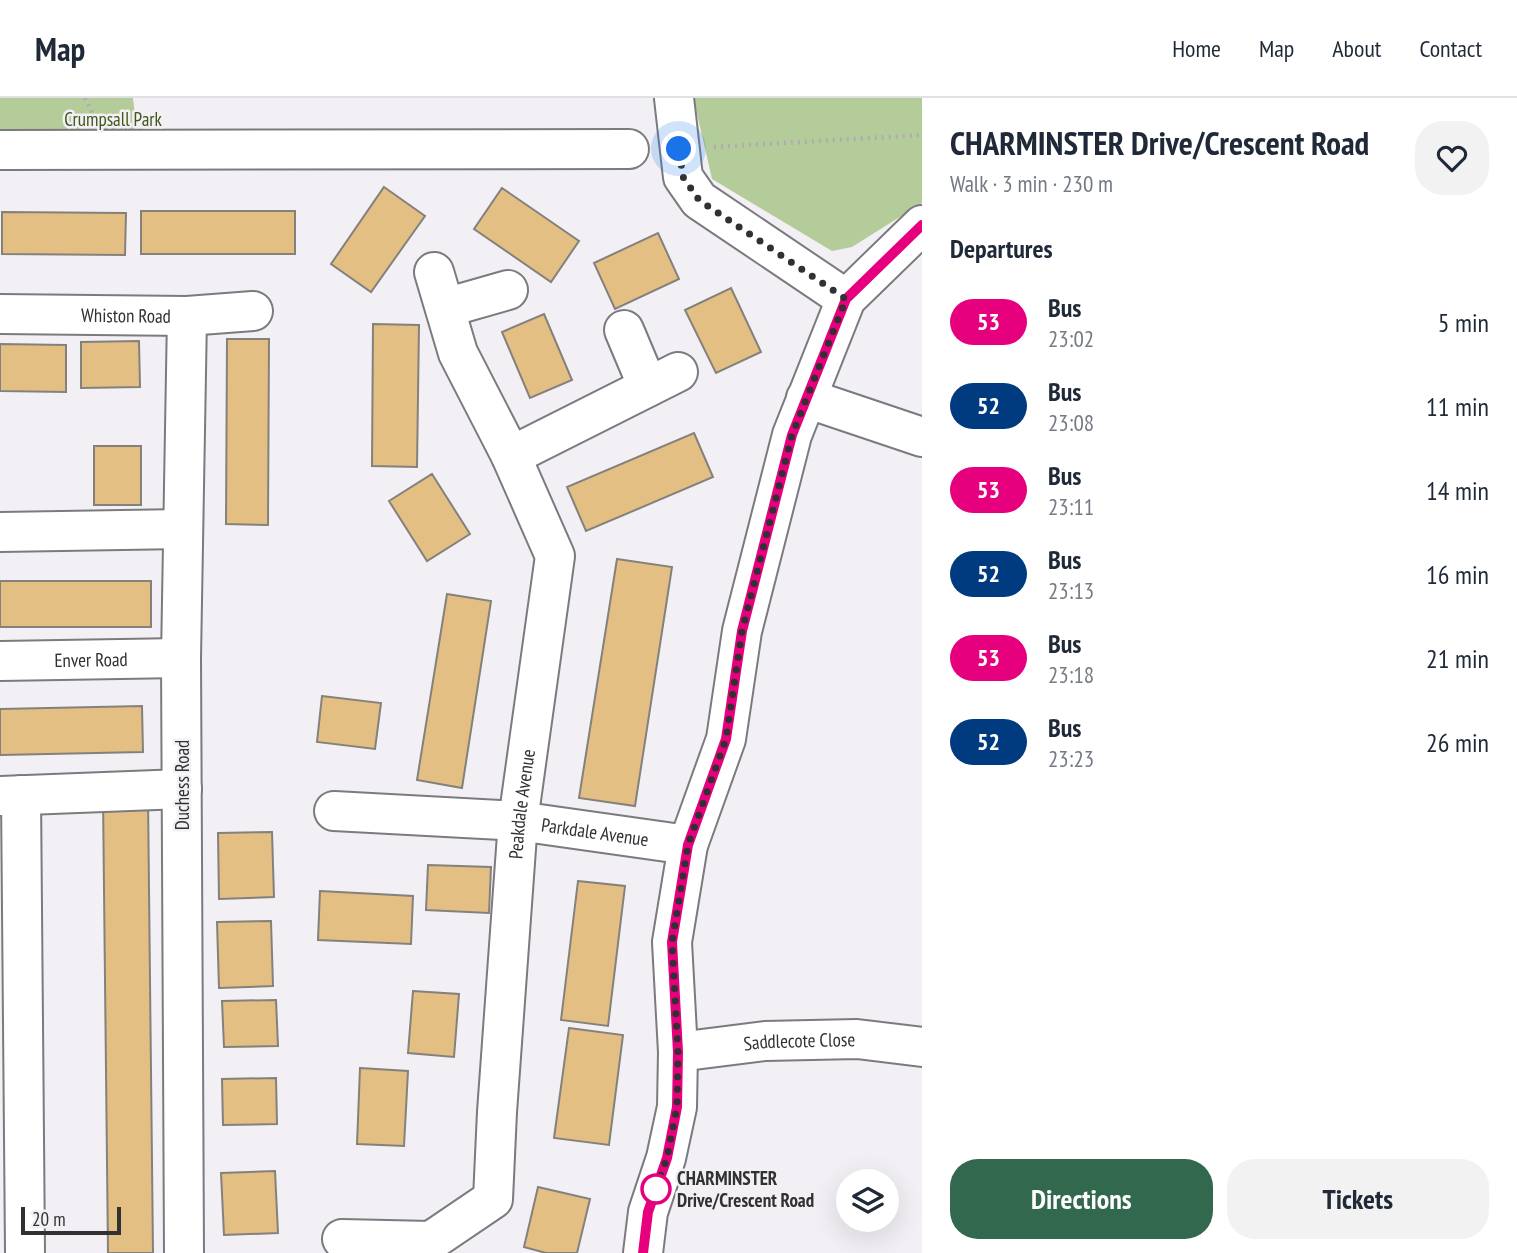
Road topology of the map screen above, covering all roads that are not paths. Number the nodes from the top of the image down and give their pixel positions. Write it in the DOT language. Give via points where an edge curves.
graph roads {
  1 [pos="674,98"];
  2 [pos="629,149"];
  3 [pos="0,150"];
  4 [pos="922,225"];
  5 [pos="434,272"];
  6 [pos="508,290"];
  7 [pos="846,299"];
  8 [pos="444,308"];
  9 [pos="253,311"];
  10 [pos="0,314"];
  11 [pos="187,316"];
  12 [pos="624,330"];
  13 [pos="806,398"];
  14 [pos="922,436"];
  15 [pos="511,456"];
  16 [pos="183,529"];
  17 [pos="0,532"];
  18 [pos="181,658"];
  19 [pos="0,661"];
  20 [pos="182,789"];
  21 [pos="10,795"];
  22 [pos="334,811"];
  23 [pos="518,821"];
  24 [pos="688,845"];
  25 [pos="922,1046"];
  26 [pos="678,1052"];
  27 [pos="342,1239"];
  28 [pos="21,1250"];
  29 [pos="184,1253"];
  30 [pos="643,1253"];
  1 -- 7 [label="street" via="683,177 699,200"];
  2 -- 3 [label="street"];
  4 -- 7 [label="street"];
  5 -- 8 [label="street, Peakdale Avenue"];
  6 -- 8 [label="street"];
  7 -- 13 [label="street"];
  8 -- 15 [label="street, Peakdale Avenue" via="458,353"];
  9 -- 11 [label="street, Whiston Road"];
  10 -- 11 [label="street, Whiston Road"];
  11 -- 16 [label="street, Duchess Road"];
  12 -- 15 [label="street" via="663,380"];
  13 -- 14 [label="street"];
  13 -- 24 [label="street" via="792,435 742,631 726,739"];
  15 -- 23 [label="street, Peakdale Avenue" via="555,556"];
  16 -- 17 [label="street"];
  16 -- 18 [label="street, Duchess Road"];
  18 -- 19 [label="street, Enver Road"];
  18 -- 20 [label="street, Duchess Road"];
  20 -- 21 [label="street"];
  20 -- 29 [label="street, Duchess Road"];
  21 -- 28 [label="street"];
  22 -- 23 [label="street, Parkdale Avenue"];
  23 -- 24 [label="street, Parkdale Avenue"];
  23 -- 27 [label="street, Peakdale Avenue" via="493,1199 431,1241"];
  24 -- 26 [label="street" via="672,942"];
  25 -- 26 [label="street, Saddlecote Close" via="857,1040 765,1041"];
  26 -- 30 [label="street" via="677,1107 667,1158 648,1212"];
}
